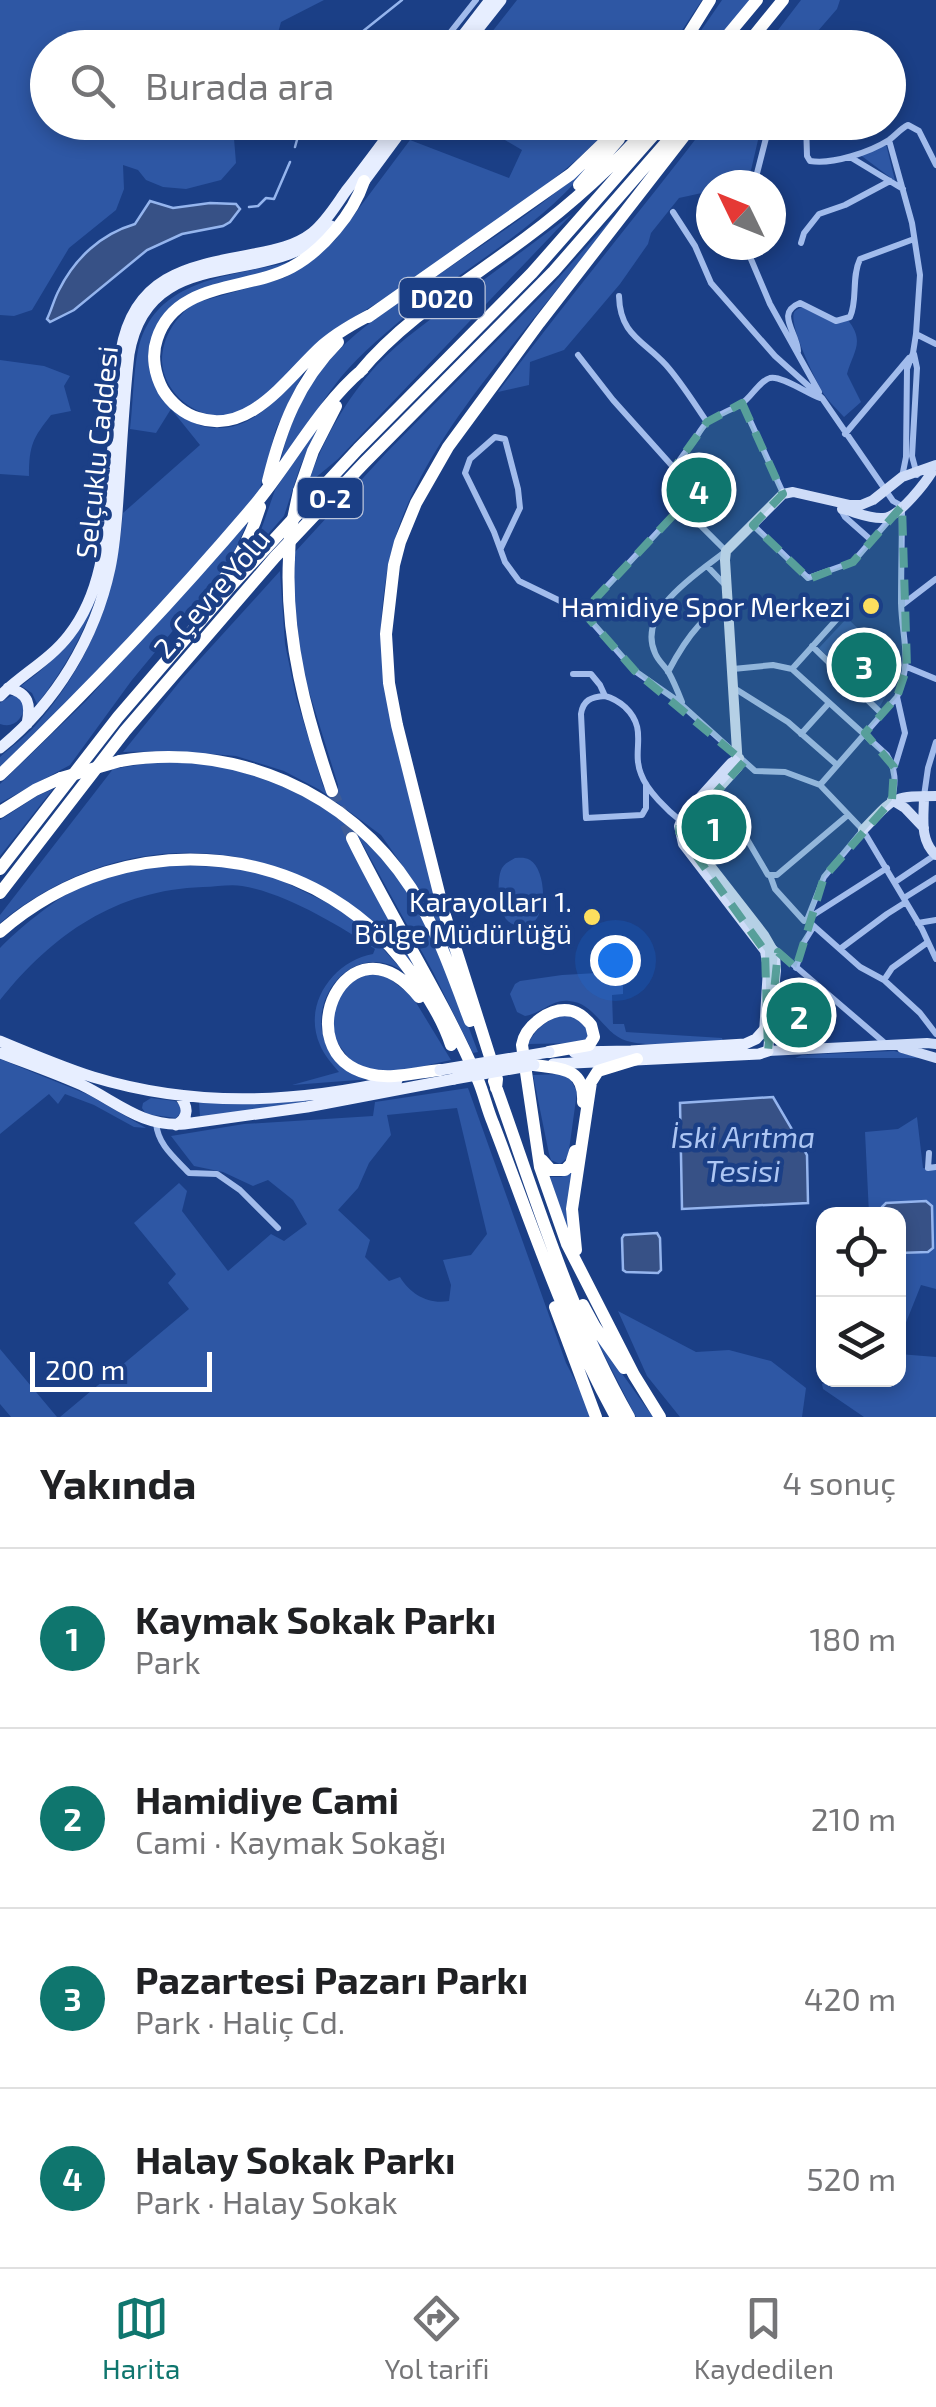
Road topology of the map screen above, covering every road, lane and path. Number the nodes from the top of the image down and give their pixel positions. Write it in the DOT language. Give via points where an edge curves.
graph roads {
  1 [pos="476,0"];
  2 [pos="490,0"];
  3 [pos="501,0"];
  4 [pos="710,0"];
  5 [pos="760,0"];
  6 [pos="783,0"];
  7 [pos="452,30"];
  8 [pos="466,30"];
  9 [pos="477,30"];
  10 [pos="691,30"];
  11 [pos="733,30"];
  12 [pos="739,30"];
  13 [pos="760,30"];
  14 [pos="906,126"];
  15 [pos="384,140"];
  16 [pos="395,140"];
  17 [pos="608,140"];
  18 [pos="615,140"];
  19 [pos="635,140"];
  20 [pos="649,140"];
  21 [pos="668,140"];
  22 [pos="681,140"];
  23 [pos="765,140"];
  24 [pos="807,140"];
  25 [pos="890,140"];
  26 [pos="849,156"];
  27 [pos="936,165"];
  28 [pos="758,170"];
  29 [pos="364,181"];
  30 [pos="890,181"];
  31 [pos="904,190"];
  32 [pos="673,212"];
  33 [pos="528,236"];
  34 [pos="914,239"];
  35 [pos="801,242"];
  36 [pos="751,260"];
  37 [pos="619,296"];
  38 [pos="374,313"];
  39 [pos="916,334"];
  40 [pos="936,344"];
  41 [pos="798,351"];
  42 [pos="913,353"];
  43 [pos="578,354"];
  44 [pos="363,369"];
  45 [pos="822,398"];
  46 [pos="742,403"];
  47 [pos="708,422"];
  48 [pos="845,434"];
  49 [pos="936,465"];
  50 [pos="674,468"];
  51 [pos="915,473"];
  52 [pos="902,477"];
  53 [pos="268,481"];
  54 [pos="932,483"];
  55 [pos="919,489"];
  56 [pos="887,490"];
  57 [pos="784,494"];
  58 [pos="902,506"];
  59 [pos="260,507"];
  60 [pos="681,507"];
  61 [pos="841,509"];
  62 [pos="892,517"];
  63 [pos="753,525"];
  64 [pos="872,541"];
  65 [pos="501,548"];
  66 [pos="726,551"];
  67 [pos="707,566"];
  68 [pos="936,579"];
  69 [pos="727,587"];
  70 [pos="730,606"];
  71 [pos="901,606"];
  72 [pos="846,610"];
  73 [pos="583,612"];
  74 [pos="180,645"];
  75 [pos="812,646"];
  76 [pos="907,667"];
  77 [pos="792,669"];
  78 [pos="734,670"];
  79 [pos="668,672"];
  80 [pos="573,674"];
  81 [pos="936,679"];
  82 [pos="734,688"];
  83 [pos="4,692"];
  84 [pos="605,696"];
  85 [pos="898,697"];
  86 [pos="829,703"];
  87 [pos="685,708"];
  88 [pos="882,714"];
  89 [pos="0,728"];
  90 [pos="23,729"];
  91 [pos="865,733"];
  92 [pos="802,734"];
  93 [pos="936,742"];
  94 [pos="0,748"];
  95 [pos="739,758"];
  96 [pos="836,764"];
  97 [pos="894,767"];
  98 [pos="0,775"];
  99 [pos="646,784"];
  100 [pos="820,785"];
  101 [pos="716,786"];
  102 [pos="332,791"];
  103 [pos="930,796"];
  104 [pos="892,800"];
  105 [pos="0,812"];
  106 [pos="848,815"];
  107 [pos="684,823"];
  108 [pos="924,828"];
  109 [pos="863,830"];
  110 [pos="352,838"];
  111 [pos="936,855"];
  112 [pos="887,868"];
  113 [pos="0,869"];
  114 [pos="770,875"];
  115 [pos="936,878"];
  116 [pos="895,882"];
  117 [pos="0,894"];
  118 [pos="905,900"];
  119 [pos="936,920"];
  120 [pos="810,923"];
  121 [pos="918,923"];
  122 [pos="0,932"];
  123 [pos="928,942"];
  124 [pos="771,946"];
  125 [pos="840,949"];
  126 [pos="936,958"];
  127 [pos="796,968"];
  128 [pos="884,980"];
  129 [pos="764,1029"];
  130 [pos="936,1034"];
  131 [pos="0,1042"];
  132 [pos="936,1044"];
  133 [pos="452,1045"];
  134 [pos="889,1045"];
  135 [pos="728,1046"];
  136 [pos="768,1051"];
  137 [pos="550,1052"];
  138 [pos="0,1053"];
  139 [pos="936,1058"];
  140 [pos="637,1060"];
  141 [pos="534,1065"];
  142 [pos="440,1070"];
  143 [pos="496,1088"];
  144 [pos="150,1091"];
  145 [pos="179,1095"];
  146 [pos="488,1110"];
  147 [pos="142,1119"];
  148 [pos="156,1122"];
  149 [pos="176,1124"];
  150 [pos="539,1153"];
  151 [pos="929,1153"];
  152 [pos="936,1168"];
  153 [pos="518,1186"];
  154 [pos="537,1203"];
  155 [pos="278,1228"];
  156 [pos="591,1290"];
  157 [pos="596,1417"];
  158 [pos="616,1417"];
  159 [pos="629,1417"];
  160 [pos="660,1417"];
  1 -- 7 [label="street"];
  2 -- 8 [label="main road"];
  3 -- 9 [label="main road"];
  4 -- 10 [label="highway"];
  5 -- 11 [label="highway"];
  5 -- 12 [label="highway"];
  6 -- 13 [label="highway"];
  14 -- 27 [label="street" via="925,140"];
  15 -- 83 [label="main road, Selçuklu Caddesi" via="311,233 282,248 182,270 138,306 121,350 106,537 94,591 62,644"];
  16 -- 29 [label="main road, Selçuklu Caddesi"];
  17 -- 38 [label="highway" via="571,174"];
  18 -- 33 [label="highway"];
  19 -- 33 [label="highway, D020"];
  20 -- 74 [label="highway, 2. Çevre Yolu / O-2" via="532,274 304,506"];
  21 -- 117 [label="highway, 2. Çevre Yolu / O-2" via="554,271 265,568 125,731"];
  22 -- 143 [label="highway" via="437,464 394,565 386,634 392,704"];
  23 -- 28 [label="street"];
  24 -- 26 [label="street" via="810,161"];
  25 -- 26 [label="street"];
  25 -- 31 [label="street"];
  26 -- 30 [label="street"];
  29 -- 38 [label="highway" via="336,229 306,258 174,310 155,345 156,372 181,410 204,420 236,419 328,341"];
  29 -- 90 [label="main road, Selçuklu Caddesi" via="327,231 306,247 188,277 142,318 129,354 115,538 102,598 76,658"];
  30 -- 31 [label="street"];
  30 -- 35 [label="street" via="819,214"];
  31 -- 34 [label="street"];
  32 -- 45 [label="street" via="711,283"];
  33 -- 44 [label="highway, D020" via="412,322"];
  34 -- 39 [label="street" via="920,275"];
  34 -- 41 [label="street" via="860,258 850,317 836,322 800,303 793,306 788,320"];
  36 -- 41 [label="street"];
  37 -- 47 [label="street" via="630,332 665,363"];
  38 -- 53 [label="highway" via="331,349 298,393"];
  39 -- 40 [label="street"];
  39 -- 42 [label="street"];
  41 -- 45 [label="street"];
  42 -- 48 [label="street"];
  42 -- 51 [label="street"];
  42 -- 52 [label="street" via="906,369"];
  43 -- 50 [label="street"];
  44 -- 98 [label="highway" via="336,394 210,556"];
  44 -- 102 [label="highway, bridge" via="313,450 288,558 294,648"];
  45 -- 46 [label="street" via="768,378"];
  45 -- 48 [label="street"];
  46 -- 47 [label="street"];
  46 -- 57 [label="street"];
  47 -- 50 [label="street"];
  48 -- 56 [label="street"];
  49 -- 51 [label="street"];
  49 -- 54 [label="street"];
  50 -- 60 [label="street" via="668,489"];
  51 -- 52 [label="street"];
  51 -- 55 [label="street"];
  52 -- 56 [label="street"];
  54 -- 55 [label="street"];
  55 -- 58 [label="street"];
  56 -- 57 [label="street" via="861,505"];
  56 -- 58 [label="street"];
  57 -- 61 [label="street"];
  57 -- 63 [label="street"];
  58 -- 62 [label="street"];
  58 -- 71 [label="street"];
  59 -- 74 [label="highway" via="239,558"];
  60 -- 66 [label="street"];
  60 -- 73 [label="street"];
  61 -- 62 [label="street"];
  61 -- 64 [label="street"];
  62 -- 64 [label="street"];
  63 -- 64 [label="street" via="808,578 853,562"];
  63 -- 66 [label="street"];
  65 -- 65 [label="street" via="520,508 505,439 494,437 470,458 465,473"];
  65 -- 73 [label="street" via="519,581"];
  66 -- 67 [label="street"];
  66 -- 69 [label="street"];
  67 -- 69 [label="street"];
  67 -- 79 [label="street" via="652,624 656,655"];
  68 -- 71 [label="street"];
  69 -- 70 [label="street"];
  70 -- 78 [label="street"];
  70 -- 79 [label="street" via="706,616"];
  71 -- 76 [label="street"];
  72 -- 75 [label="street"];
  73 -- 87 [label="street" via="635,671"];
  74 -- 113 [label="highway, 2. Çevre Yolu / O-2"];
  75 -- 77 [label="street"];
  75 -- 88 [label="street"];
  76 -- 81 [label="street"];
  76 -- 85 [label="street"];
  77 -- 78 [label="street"];
  77 -- 86 [label="street"];
  78 -- 82 [label="street"];
  79 -- 87 [label="street"];
  80 -- 84 [label="street" via="591,674"];
  82 -- 92 [label="street"];
  82 -- 95 [label="street"];
  83 -- 90 [label="main road" via="27,698"];
  84 -- 99 [label="street" via="636,720"];
  84 -- 99 [label="street" via="582,705 586,818 642,815"];
  85 -- 88 [label="street"];
  85 -- 97 [label="street" via="904,733"];
  86 -- 91 [label="street"];
  86 -- 92 [label="street"];
  87 -- 95 [label="street"];
  88 -- 91 [label="street"];
  89 -- 90 [label="main road"];
  90 -- 94 [label="main road, Selçuklu Caddesi"];
  91 -- 96 [label="street"];
  91 -- 97 [label="street"];
  92 -- 96 [label="street"];
  93 -- 103 [label="street" via="928,768"];
  95 -- 100 [label="street" via="756,771 785,772"];
  95 -- 101 [label="street"];
  96 -- 100 [label="street"];
  97 -- 104 [label="street"];
  99 -- 107 [label="street"];
  100 -- 106 [label="street"];
  101 -- 107 [label="street"];
  101 -- 114 [label="street"];
  103 -- 104 [label="street"];
  103 -- 108 [label="street"];
  104 -- 108 [label="street"];
  104 -- 109 [label="street"];
  105 -- 143 [label="highway, bridge" via="61,778 120,761 184,757 243,766 300,787 351,820 396,867 423,908"];
  106 -- 109 [label="street"];
  106 -- 114 [label="street"];
  107 -- 124 [label="street"];
  107 -- 129 [label="street" via="683,844 764,951"];
  108 -- 111 [label="street"];
  109 -- 112 [label="street"];
  109 -- 120 [label="street" via="824,877"];
  110 -- 146 [label="highway" via="441,1001"];
  111 -- 116 [label="street"];
  112 -- 116 [label="street"];
  112 -- 120 [label="street"];
  114 -- 120 [label="street" via="784,901"];
  115 -- 118 [label="street"];
  116 -- 118 [label="street"];
  118 -- 121 [label="street"];
  118 -- 125 [label="street"];
  119 -- 121 [label="street"];
  120 -- 125 [label="street"];
  120 -- 127 [label="street"];
  121 -- 123 [label="street"];
  122 -- 133 [label="highway" via="62,889 132,865 206,860 260,868 319,891 371,928 416,979"];
  123 -- 126 [label="street"];
  123 -- 128 [label="street"];
  124 -- 127 [label="street"];
  124 -- 136 [label="street" via="776,962"];
  125 -- 128 [label="street"];
  127 -- 134 [label="street"];
  128 -- 130 [label="street"];
  129 -- 135 [label="main road" via="750,1043"];
  129 -- 136 [label="street"];
  131 -- 144 [label="main road"];
  132 -- 134 [label="street"];
  133 -- 142 [label="highway" via="416,993 393,974 362,971 332,999 331,1040 355,1068 381,1076"];
  133 -- 146 [label="highway"];
  134 -- 136 [label="street"];
  134 -- 139 [label="street"];
  135 -- 136 [label="main road"];
  135 -- 137 [label="main road"];
  136 -- 140 [label="main road"];
  137 -- 142 [label="main road, bridge"];
  137 -- 150 [label="highway" via="589,1045 594,1030 565,1010 546,1016 524,1036"];
  138 -- 147 [label="main road" via="84,1086"];
  140 -- 141 [label="main road"];
  140 -- 156 [label="highway" via="598,1070 592,1082 572,1220"];
  141 -- 149 [label="main road, bridge"];
  141 -- 150 [label="highway" via="570,1071 583,1092 570,1164 550,1170"];
  142 -- 145 [label="main road" via="292,1098"];
  143 -- 154 [label="highway"];
  144 -- 145 [label="main road"];
  144 -- 147 [label="main road" via="138,1102"];
  145 -- 149 [label="main road" via="187,1113"];
  146 -- 153 [label="highway"];
  147 -- 148 [label="main road"];
  148 -- 149 [label="main road"];
  148 -- 155 [label="street" via="164,1147 189,1173 217,1174"];
  150 -- 156 [label="highway" via="570,1252"];
  151 -- 152 [label="street" via="928,1168"];
  153 -- 157 [label="highway" via="519,1208"];
  153 -- 158 [label="highway" via="567,1317"];
  154 -- 159 [label="highway" via="584,1328"];
  154 -- 160 [label="highway" via="595,1327"];
  156 -- 160 [label="highway"];
}
